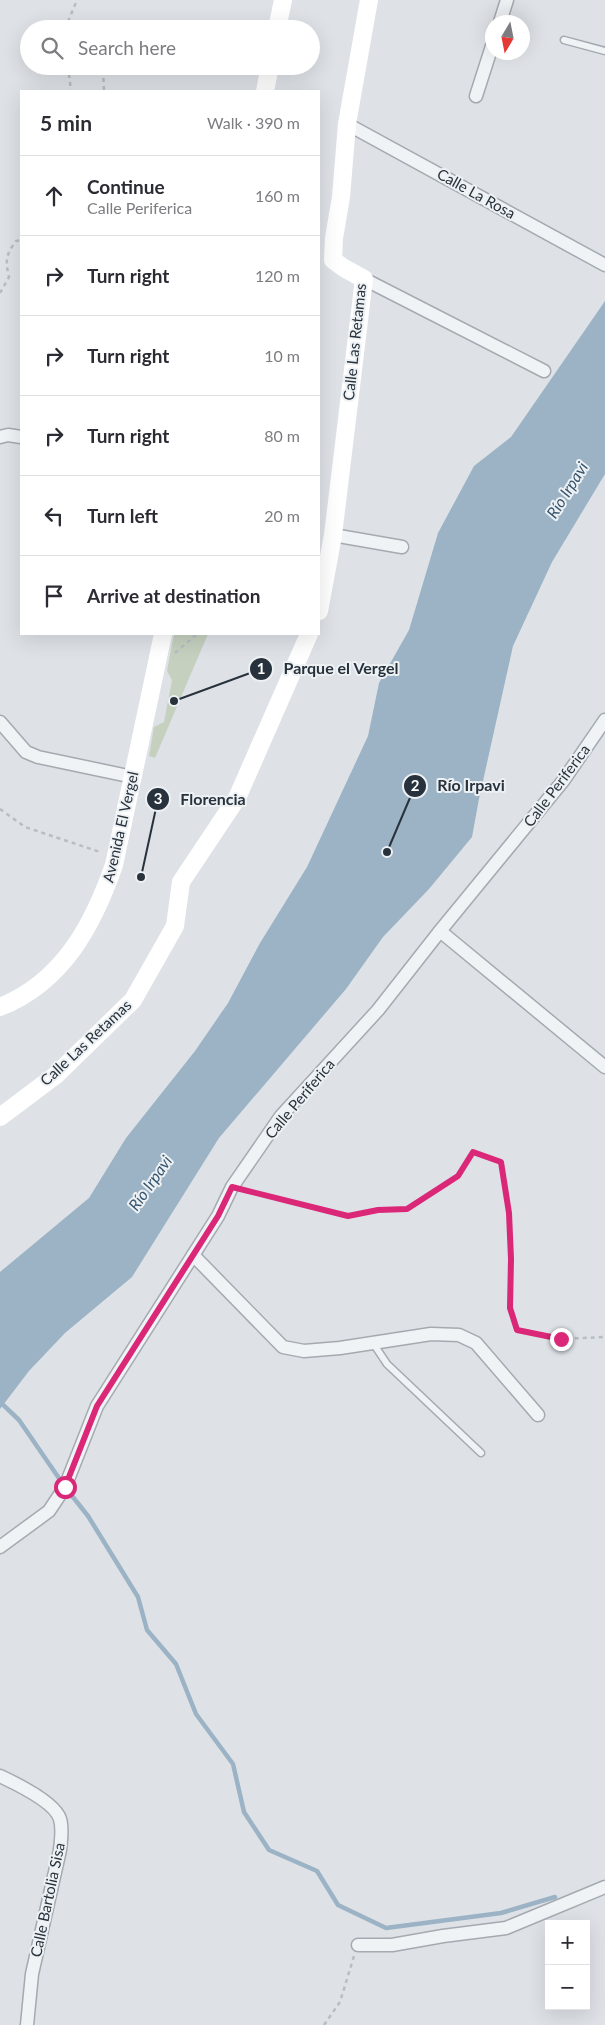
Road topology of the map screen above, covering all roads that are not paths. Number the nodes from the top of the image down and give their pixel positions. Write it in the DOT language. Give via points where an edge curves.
graph roads {
  1 [pos="283,0"];
  2 [pos="369,0"];
  3 [pos="507,0"];
  4 [pos="502,15"];
  5 [pos="279,20"];
  6 [pos="564,40"];
  7 [pos="605,52"];
  8 [pos="488,60"];
  9 [pos="268,75"];
  10 [pos="265,90"];
  11 [pos="476,96"];
  12 [pos="347,124"];
  13 [pos="605,265"];
  14 [pos="364,279"];
  15 [pos="544,371"];
  16 [pos="0,437"];
  17 [pos="20,437"];
  18 [pos="333,535"];
  19 [pos="402,547"];
  20 [pos="320,606"];
  21 [pos="163,635"];
  22 [pos="309,635"];
  23 [pos="605,720"];
  24 [pos="0,722"];
  25 [pos="133,777"];
  26 [pos="440,931"];
  27 [pos="0,1007"];
  28 [pos="605,1066"];
  29 [pos="0,1117"];
  30 [pos="193,1255"];
  31 [pos="372,1343"];
  32 [pos="538,1415"];
  33 [pos="481,1453"];
  34 [pos="0,1547"];
  35 [pos="0,1776"];
  36 [pos="605,1887"];
  37 [pos="358,1945"];
  38 [pos="27,2025"];
  1 -- 5 [label="street"];
  2 -- 12 [label="street, Calle Las Retamas"];
  3 -- 4 [label="street"];
  6 -- 7 [label="lane"];
  8 -- 11 [label="street"];
  9 -- 10 [label="street"];
  12 -- 13 [label="street, Calle La Rosa"];
  12 -- 14 [label="street, Calle Las Retamas" via="334,260"];
  14 -- 15 [label="street"];
  14 -- 18 [label="street, Calle Las Retamas"];
  16 -- 17 [label="street"];
  18 -- 19 [label="street"];
  18 -- 20 [label="street, Calle Las Retamas"];
  21 -- 25 [label="street, Avenida El Vergel"];
  22 -- 29 [label="street, Calle Las Retamas" via="237,798 181,882 175,926 133,1000 56,1075"];
  23 -- 26 [label="street, Calle Periferica" via="563,781"];
  24 -- 25 [label="street" via="26,752 38,757"];
  25 -- 27 [label="street, Avenida El Vergel" via="114,866 92,920 61,964 12,1002"];
  26 -- 28 [label="street"];
  26 -- 30 [label="street, Calle Periferica" via="378,1010 281,1116 232,1187"];
  30 -- 31 [label="street" via="283,1347 304,1351"];
  30 -- 34 [label="street, Calle Periferica" via="97,1406 65,1487 49,1511"];
  31 -- 32 [label="street" via="431,1334 459,1335 476,1343"];
  31 -- 33 [label="lane" via="387,1364"];
  35 -- 38 [label="street, Calle Bartolia Sisa" via="51,1806 60,1817 62,1833 32,1974"];
  36 -- 37 [label="street" via="506,1928 392,1945"];
}
